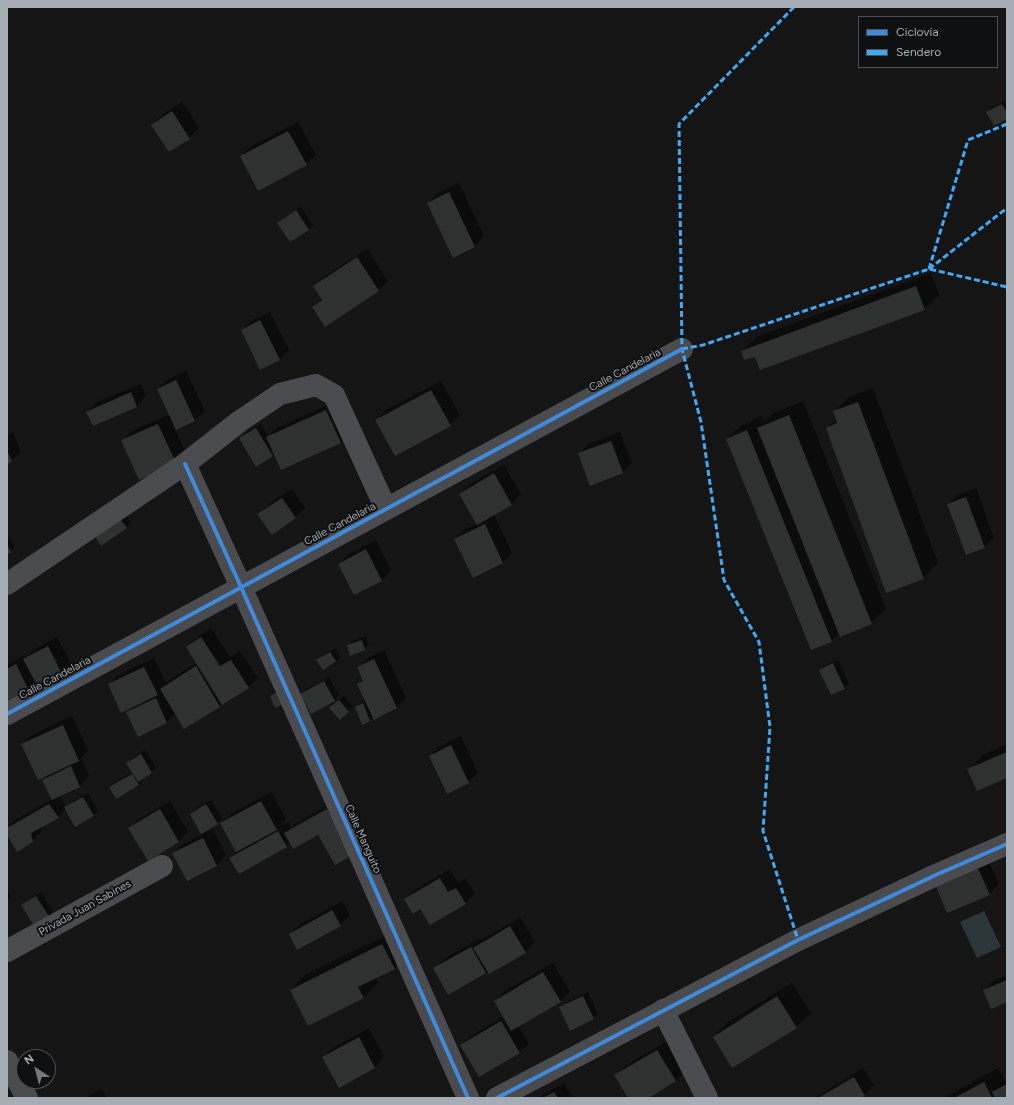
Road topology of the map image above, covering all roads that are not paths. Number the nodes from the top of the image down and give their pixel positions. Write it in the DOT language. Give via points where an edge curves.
graph roads {
  1 [pos="682,349"];
  2 [pos="185,464"];
  3 [pos="386,509"];
  4 [pos="7,584"];
  5 [pos="241,588"];
  6 [pos="7,714"];
  7 [pos="1007,844"];
  8 [pos="162,866"];
  9 [pos="7,951"];
  10 [pos="663,1010"];
  11 [pos="7,1061"];
  12 [pos="27,1098"];
  13 [pos="468,1098"];
  14 [pos="497,1098"];
  15 [pos="707,1098"];
  1 -- 3 [label="street, Calle Candelaria"];
  2 -- 3 [label="street" via="280,394 316,385 334,395"];
  2 -- 4 [label="street"];
  2 -- 5 [label="street, Calle Manguito"];
  3 -- 5 [label="street, Calle Candelaria"];
  5 -- 6 [label="street, Calle Candelaria"];
  5 -- 13 [label="street, Calle Manguito"];
  7 -- 10 [label="street" via="798,940"];
  8 -- 9 [label="street, Privada Juan Sabines"];
  10 -- 14 [label="street"];
  10 -- 15 [label="street"];
  11 -- 12 [label="street"];
}
